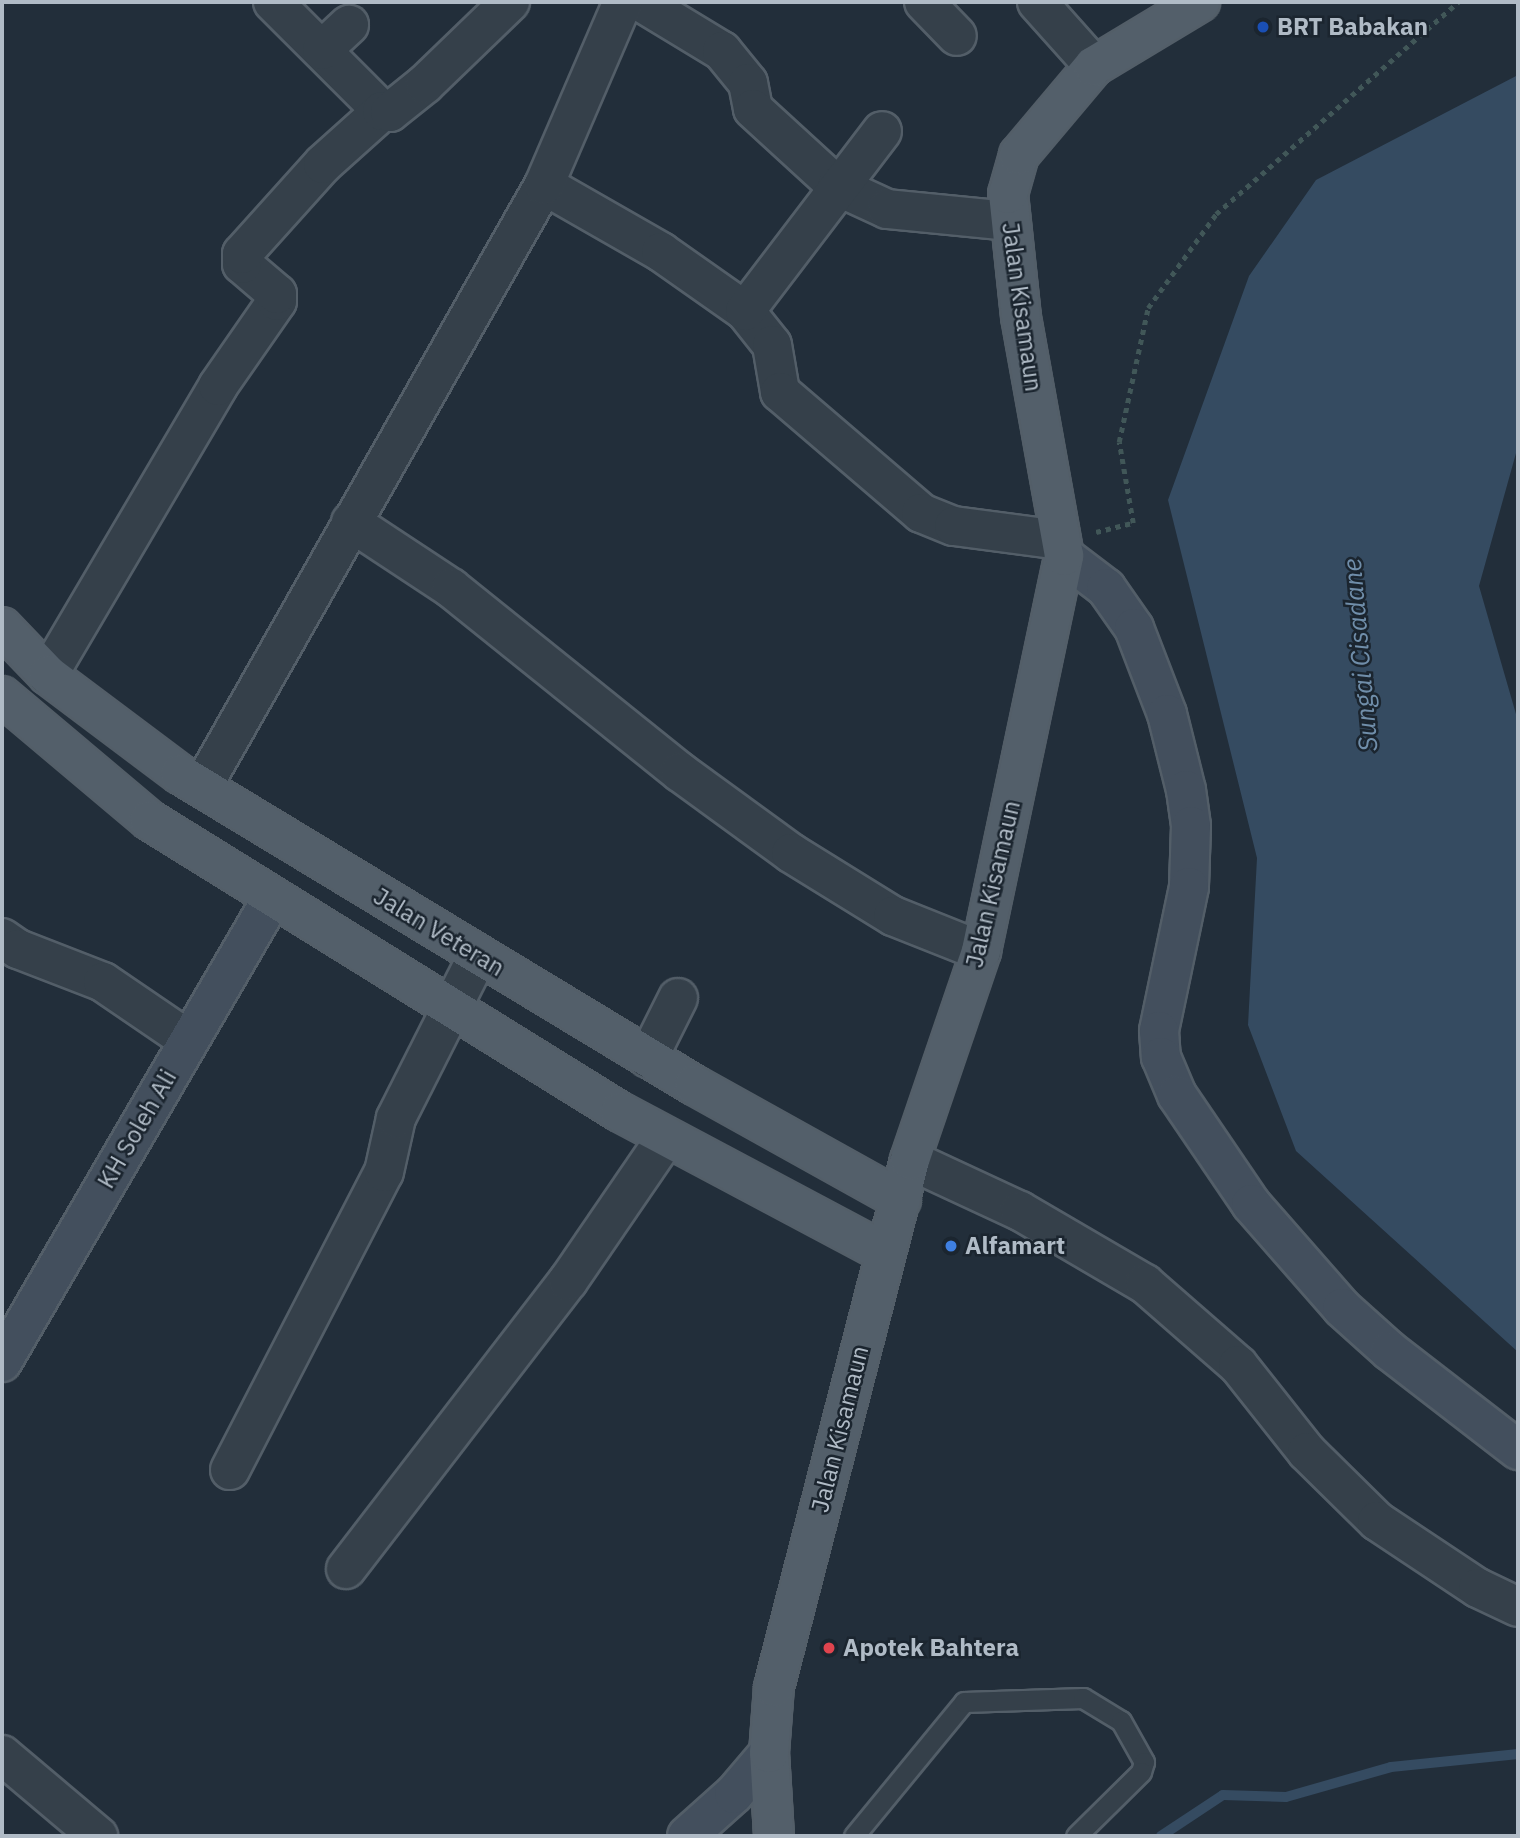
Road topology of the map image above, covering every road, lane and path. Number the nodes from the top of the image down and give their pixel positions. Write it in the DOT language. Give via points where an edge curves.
graph roads {
  1 [pos="273,2"];
  2 [pos="510,2"];
  3 [pos="623,2"];
  4 [pos="641,2"];
  5 [pos="924,2"];
  6 [pos="1037,2"];
  7 [pos="1200,2"];
  8 [pos="1458,2"];
  9 [pos="349,25"];
  10 [pos="957,36"];
  11 [pos="322,50"];
  12 [pos="1094,66"];
  13 [pos="382,111"];
  14 [pos="882,131"];
  15 [pos="544,185"];
  16 [pos="837,186"];
  17 [pos="1009,221"];
  18 [pos="745,311"];
  19 [pos="351,522"];
  20 [pos="1062,548"];
  21 [pos="2,627"];
  22 [pos="48,675"];
  23 [pos="2,696"];
  24 [pos="202,787"];
  25 [pos="273,897"];
  26 [pos="981,951"];
  27 [pos="7,953"];
  28 [pos="478,956"];
  29 [pos="678,998"];
  30 [pos="453,1008"];
  31 [pos="188,1040"];
  32 [pos="648,1058"];
  33 [pos="666,1138"];
  34 [pos="911,1160"];
  35 [pos="901,1200"];
  36 [pos="886,1253"];
  37 [pos="2,1362"];
  38 [pos="1518,1450"];
  39 [pos="230,1470"];
  40 [pos="346,1569"];
  41 [pos="1518,1607"];
  42 [pos="769,1753"];
  43 [pos="2,1755"];
  44 [pos="98,1836"];
  45 [pos="687,1836"];
  46 [pos="774,1836"];
  47 [pos="854,1836"];
  48 [pos="1076,1836"];
  1 -- 11 [label="street"];
  2 -- 13 [label="street" via="425,84 390,112"];
  3 -- 15 [label="street"];
  4 -- 16 [label="street" via="722,51 748,83 753,109"];
  5 -- 10 [label="street"];
  6 -- 12 [label="street"];
  7 -- 12 [label="main road, Jalan Kisamaun"];
  8 -- 20 [label="path" via="1216,214 1148,308 1119,442 1133,523"];
  9 -- 11 [label="street"];
  11 -- 13 [label="street"];
  12 -- 17 [label="main road, Jalan Kisamaun" via="1019,155 1008,194"];
  13 -- 22 [label="street" via="323,164 242,254 242,264 277,294 277,301 218,386"];
  14 -- 16 [label="street"];
  15 -- 18 [label="street" via="661,252"];
  15 -- 19 [label="street"];
  16 -- 17 [label="street" via="887,209"];
  16 -- 18 [label="street"];
  17 -- 20 [label="main road, Jalan Kisamaun"];
  18 -- 20 [label="street" via="772,345 780,392 921,513 954,526"];
  19 -- 24 [label="street"];
  19 -- 26 [label="street" via="451,588 680,772 791,853 893,916"];
  20 -- 26 [label="main road, Jalan Kisamaun"];
  20 -- 38 [label="street" via="1105,588 1134,628 1167,715 1186,790 1191,826 1189,887 1159,1031 1161,1057 1177,1095 1251,1204 1342,1308"];
  21 -- 22 [label="main road, Jalan Veteran"];
  22 -- 24 [label="main road, Jalan Veteran"];
  23 -- 25 [label="main road" via="149,820"];
  24 -- 28 [label="main road, Jalan Veteran"];
  25 -- 30 [label="main road"];
  25 -- 31 [label="street, KH Soleh Ali"];
  26 -- 34 [label="main road, Jalan Kisamaun"];
  27 -- 31 [label="street" via="103,982"];
  28 -- 30 [label="street"];
  28 -- 32 [label="main road, Jalan Veteran"];
  29 -- 32 [label="street"];
  30 -- 33 [label="main road"];
  30 -- 39 [label="street" via="396,1118 384,1172"];
  31 -- 37 [label="street, KH Soleh Ali"];
  32 -- 35 [label="main road, Jalan Veteran"];
  33 -- 36 [label="main road"];
  33 -- 40 [label="street" via="568,1281"];
  34 -- 35 [label="main road, Jalan Kisamaun"];
  34 -- 41 [label="street" via="1020,1210 1145,1284 1238,1365 1307,1452 1377,1521 1478,1588"];
  35 -- 36 [label="main road, Jalan Kisamaun"];
  36 -- 42 [label="main road, Jalan Kisamaun" via="774,1687"];
  42 -- 45 [label="street"];
  42 -- 46 [label="main road, Jalan Kisamaun"];
  43 -- 44 [label="street"];
  47 -- 48 [label="lane" via="964,1702 1083,1698 1121,1721 1144,1762 1141,1772"];
}
